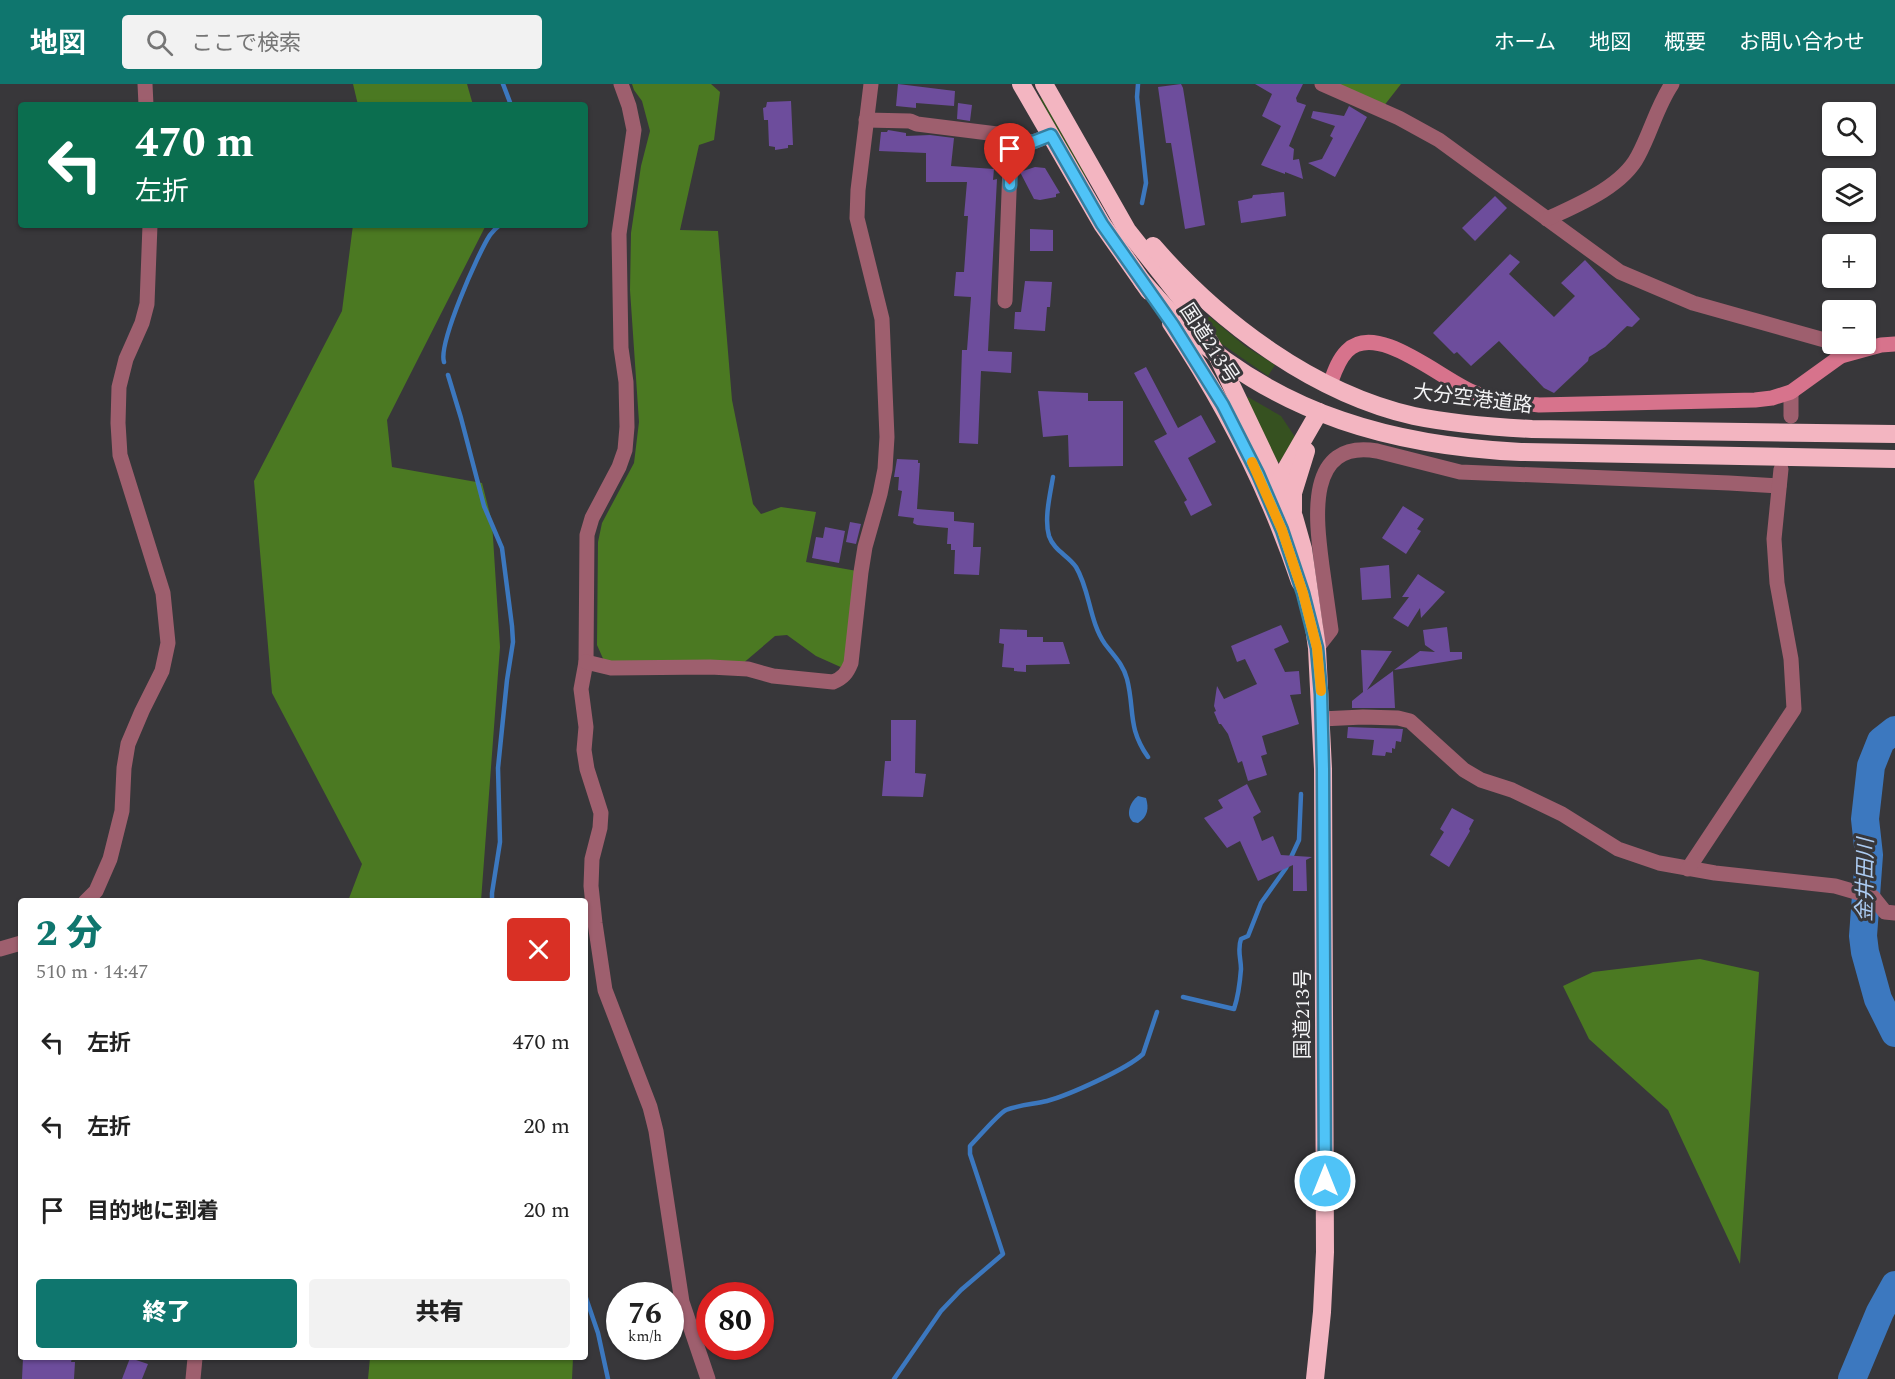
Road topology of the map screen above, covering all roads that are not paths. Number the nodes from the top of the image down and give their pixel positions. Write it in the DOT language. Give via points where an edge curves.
graph roads {
  1 [pos="145,84"];
  2 [pos="621,84"];
  3 [pos="871,84"];
  4 [pos="1021,84"];
  5 [pos="1044,84"];
  6 [pos="1322,84"];
  7 [pos="1672,84"];
  8 [pos="146,102"];
  9 [pos="866,120"];
  10 [pos="1051,135"];
  11 [pos="1011,139"];
  12 [pos="1079,145"];
  13 [pos="1547,219"];
  14 [pos="150,228"];
  15 [pos="1142,281"];
  16 [pos="1005,301"];
  17 [pos="1895,344"];
  18 [pos="1215,351"];
  19 [pos="1841,356"];
  20 [pos="1330,384"];
  21 [pos="1791,392"];
  22 [pos="1319,412"];
  23 [pos="1791,416"];
  24 [pos="1895,434"];
  25 [pos="1895,459"];
  26 [pos="1781,469"];
  27 [pos="1278,483"];
  28 [pos="1779,486"];
  29 [pos="1294,517"];
  30 [pos="1293,563"];
  31 [pos="1317,648"];
  32 [pos="586,662"];
  33 [pos="1321,719"];
  34 [pos="1688,869"];
  35 [pos="95,898"];
  36 [pos="1895,913"];
  37 [pos="18,945"];
  38 [pos="0,950"];
  39 [pos="195,1360"];
  40 [pos="193,1379"];
  41 [pos="708,1379"];
  42 [pos="1315,1379"];
  1 -- 8 [label="street"];
  2 -- 32 [label="street" via="634,130 619,234 626,450 587,535"];
  3 -- 9 [label="street"];
  4 -- 10 [label="highway, 国道213号"];
  5 -- 12 [label="highway, 国道213号"];
  6 -- 13 [label="street" via="1439,140"];
  7 -- 13 [label="street" via="1637,158 1618,179 1589,200"];
  9 -- 11 [label="street" via="910,121"];
  9 -- 32 [label="street" via="857,218 882,319 887,437 880,494 865,547 848,671 833,682 773,676 748,669 611,668"];
  10 -- 11 [label="street" via="1033,142"];
  10 -- 15 [label="highway, 国道213号" via="1102,224"];
  11 -- 16 [label="street"];
  12 -- 18 [label="highway, 国道213号" via="1127,230 1191,311"];
  12 -- 20 [label="highway, 大分空港道路" via="1142,233 1209,305 1250,337"];
  13 -- 19 [label="street" via="1620,272 1693,303 1828,341"];
  14 -- 35 [label="street" via="147,304 118,387 118,423 120,455 163,593 168,643 162,671 128,744 122,811"];
  15 -- 18 [label="highway" via="1185,327"];
  15 -- 30 [label="highway, 国道213号" via="1223,405 1258,474"];
  17 -- 19 [label="street"];
  18 -- 22 [label="highway" via="1268,388"];
  18 -- 27 [label="highway, 国道213号"];
  19 -- 21 [label="street"];
  20 -- 21 [label="street" via="1347,351 1362,342 1375,342 1393,347 1476,394 1539,405 1755,400"];
  20 -- 22 [label="highway"];
  20 -- 24 [label="highway, 大分空港道路" via="1360,399 1413,416 1483,426"];
  21 -- 23 [label="street"];
  22 -- 25 [label="highway" via="1413,441 1480,450"];
  22 -- 27 [label="highway"];
  22 -- 29 [label="highway" via="1294,486"];
  26 -- 28 [label="street"];
  27 -- 29 [label="highway, 国道213号"];
  27 -- 30 [label="highway" via="1276,496 1290,529"];
  28 -- 31 [label="street" via="1460,472 1377,451 1350,451 1322,476 1318,525 1331,630"];
  28 -- 34 [label="street" via="1774,550 1791,659 1794,709"];
  29 -- 31 [label="highway, 国道213号" via="1305,562"];
  30 -- 31 [label="highway, 国道213号"];
  31 -- 33 [label="highway, 国道213号"];
  32 -- 41 [label="street" via="581,688 586,727 584,750 602,813 592,859 591,886 603,979 650,1107 682,1302"];
  33 -- 34 [label="street" via="1410,721 1464,770 1481,780 1562,814 1618,849"];
  33 -- 42 [label="highway, 国道213号" via="1325,1252"];
  34 -- 36 [label="street" via="1835,886 1874,897 1884,912"];
  37 -- 38 [label="street"];
  39 -- 40 [label="street"];
}
